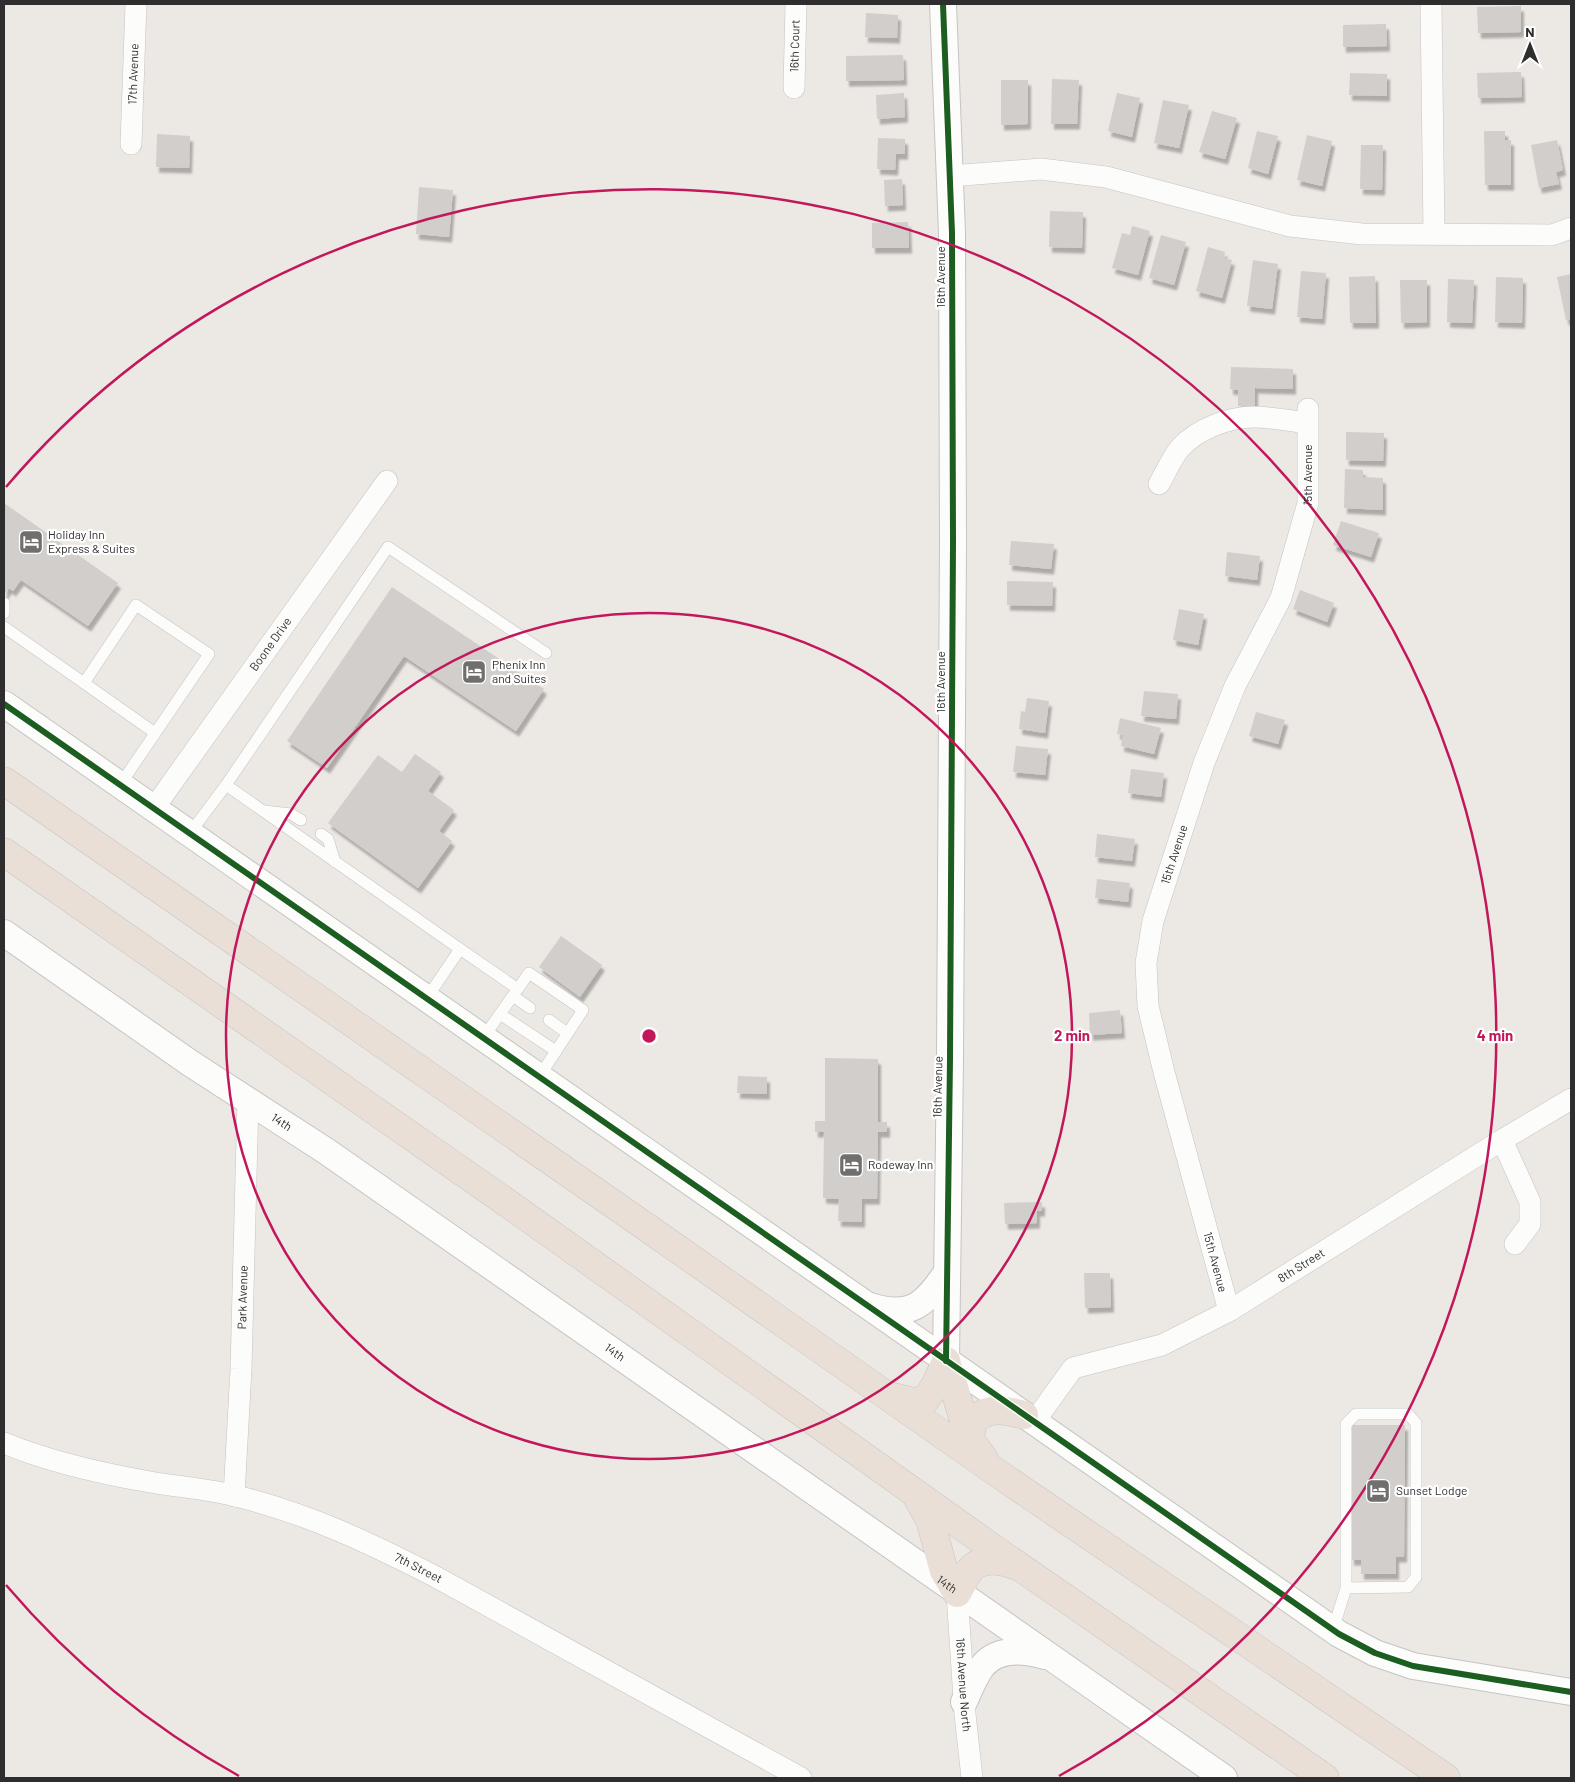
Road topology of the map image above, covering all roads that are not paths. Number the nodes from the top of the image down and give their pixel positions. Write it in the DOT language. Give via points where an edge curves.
graph roads {
  1 [pos="136,4"];
  2 [pos="796,4"];
  3 [pos="943,4"];
  4 [pos="1431,4"];
  5 [pos="794,88"];
  6 [pos="131,144"];
  7 [pos="950,176"];
  8 [pos="1571,228"];
  9 [pos="1434,234"];
  10 [pos="387,481"];
  11 [pos="1159,484"];
  12 [pos="4,603"];
  13 [pos="4,613"];
  14 [pos="4,627"];
  15 [pos="546,653"];
  16 [pos="84,683"];
  17 [pos="4,704"];
  18 [pos="155,733"];
  19 [pos="4,781"];
  20 [pos="120,784"];
  21 [pos="226,785"];
  22 [pos="154,808"];
  23 [pos="262,811"];
  24 [pos="301,820"];
  25 [pos="190,834"];
  26 [pos="321,834"];
  27 [pos="4,852"];
  28 [pos="335,862"];
  29 [pos="4,933"];
  30 [pos="460,949"];
  31 [pos="515,993"];
  32 [pos="427,998"];
  33 [pos="530,1008"];
  34 [pos="500,1014"];
  35 [pos="549,1020"];
  36 [pos="568,1033"];
  37 [pos="484,1038"];
  38 [pos="556,1051"];
  39 [pos="539,1077"];
  40 [pos="1571,1099"];
  41 [pos="248,1100"];
  42 [pos="1502,1140"];
  43 [pos="1515,1244"];
  44 [pos="947,1272"];
  45 [pos="865,1304"];
  46 [pos="1229,1311"];
  47 [pos="946,1361"];
  48 [pos="885,1395"];
  49 [pos="1029,1419"];
  50 [pos="970,1437"];
  51 [pos="4,1443"];
  52 [pos="990,1468"];
  53 [pos="914,1492"];
  54 [pos="234,1496"];
  55 [pos="1019,1566"];
  56 [pos="1346,1588"];
  57 [pos="957,1593"];
  58 [pos="1333,1630"];
  59 [pos="1052,1658"];
  60 [pos="1571,1692"];
  61 [pos="964,1702"];
  62 [pos="801,1778"];
  63 [pos="972,1778"];
  64 [pos="1224,1778"];
  65 [pos="1325,1778"];
  66 [pos="1446,1778"];
  1 -- 6 [label="street, 17th Avenue"];
  2 -- 5 [label="street, 16th Court"];
  3 -- 7 [label="street, 16th Avenue"];
  4 -- 9 [label="street"];
  7 -- 9 [label="street" via="1041,169 1106,177 1290,226 1362,234"];
  7 -- 44 [label="street, 16th Avenue" via="953,552"];
  8 -- 9 [label="street" via="1552,235"];
  10 -- 22 [label="street, Boone Drive"];
  11 -- 46 [label="street, 15th Avenue" via="1181,448 1214,426 1253,417 1308,416 1308,502 1281,598 1235,686 1204,763 1153,921 1146,963 1148,1006"];
  12 -- 13 [label="lane"];
  14 -- 16 [label="lane"];
  15 -- 21 [label="lane" via="388,547"];
  16 -- 18 [label="lane"];
  16 -- 18 [label="lane" via="136,605 209,654"];
  17 -- 20 [label="street"];
  18 -- 20 [label="lane"];
  19 -- 48 [label="highway"];
  20 -- 22 [label="street"];
  21 -- 23 [label="lane"];
  21 -- 25 [label="lane"];
  22 -- 25 [label="street"];
  23 -- 24 [label="lane" via="291,814"];
  23 -- 28 [label="lane"];
  25 -- 32 [label="street"];
  26 -- 28 [label="lane" via="328,839"];
  27 -- 53 [label="highway"];
  28 -- 30 [label="lane"];
  29 -- 41 [label="street, 14th"];
  30 -- 31 [label="lane"];
  30 -- 32 [label="lane"];
  31 -- 33 [label="lane"];
  31 -- 34 [label="lane"];
  31 -- 36 [label="lane" via="529,973 583,1010"];
  32 -- 37 [label="street"];
  34 -- 37 [label="lane"];
  34 -- 38 [label="lane"];
  35 -- 36 [label="lane"];
  36 -- 38 [label="lane"];
  37 -- 39 [label="street"];
  38 -- 39 [label="lane"];
  39 -- 45 [label="street"];
  40 -- 42 [label="street, 8th Street"];
  41 -- 54 [label="street, Park Avenue" via="241,1369"];
  41 -- 57 [label="street, 14th" via="351,1168"];
  42 -- 43 [label="street" via="1530,1202 1530,1224"];
  42 -- 46 [label="street, 8th Street"];
  44 -- 45 [label="street" via="929,1297 913,1308 894,1312"];
  44 -- 47 [label="street, 16th Avenue"];
  45 -- 47 [label="street"];
  46 -- 49 [label="street, 8th Street" via="1162,1345 1073,1368"];
  47 -- 48 [label="highway" via="926,1399 914,1402"];
  47 -- 49 [label="street"];
  47 -- 50 [label="highway"];
  48 -- 52 [label="highway"];
  49 -- 50 [label="highway" via="1008,1411 992,1410 974,1421"];
  49 -- 58 [label="street"];
  50 -- 52 [label="highway"];
  51 -- 54 [label="street, 7th Street" via="116,1476"];
  52 -- 66 [label="highway"];
  53 -- 55 [label="highway"];
  53 -- 57 [label="highway" via="928,1515 944,1571"];
  54 -- 62 [label="street, 7th Street" via="286,1510 382,1549"];
  55 -- 57 [label="highway" via="996,1561 975,1565"];
  55 -- 65 [label="highway"];
  56 -- 56 [label="lane" via="1408,1587 1416,1577 1416,1424 1408,1414 1356,1414 1346,1424"];
  56 -- 58 [label="lane"];
  57 -- 59 [label="street, 14th"];
  57 -- 61 [label="street, 16th Avenue North"];
  58 -- 60 [label="street" via="1375,1653 1413,1666"];
  59 -- 61 [label="street" via="1025,1651 998,1654 981,1667"];
  59 -- 64 [label="street, 14th"];
  61 -- 63 [label="street, 16th Avenue North"];
}
